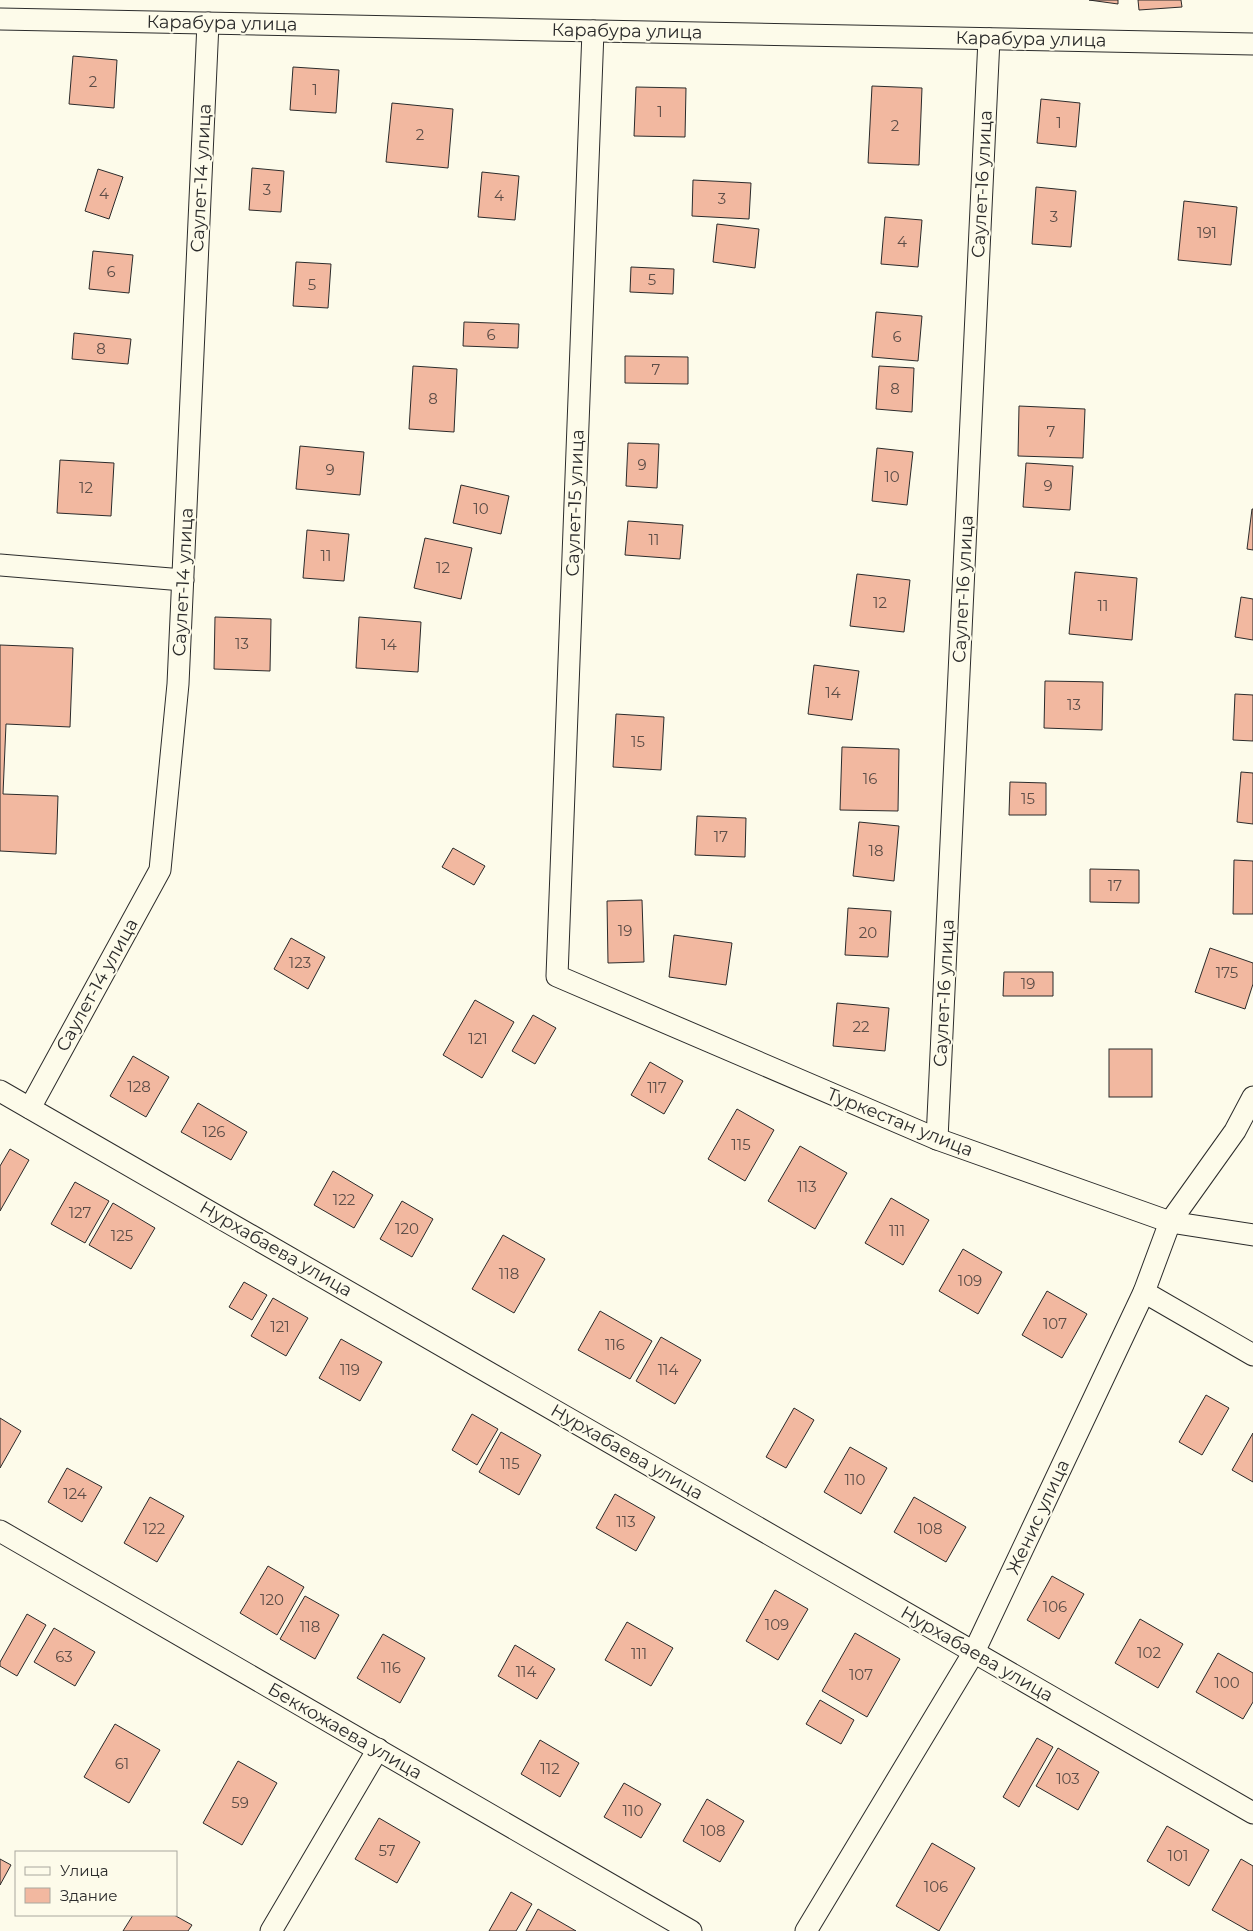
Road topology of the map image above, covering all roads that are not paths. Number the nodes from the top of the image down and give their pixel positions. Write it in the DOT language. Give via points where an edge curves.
graph roads {
  1 [pos="0,19"];
  2 [pos="208,23"];
  3 [pos="593,30"];
  4 [pos="989,39"];
  5 [pos="1253,44"];
  6 [pos="0,565"];
  7 [pos="183,580"];
  8 [pos="557,976"];
  9 [pos="0,1091"];
  10 [pos="1253,1097"];
  11 [pos="30,1108"];
  12 [pos="937,1139"];
  13 [pos="1170,1222"];
  14 [pos="1253,1235"];
  15 [pos="1144,1292"];
  16 [pos="1253,1355"];
  17 [pos="0,1531"];
  18 [pos="974,1652"];
  19 [pos="378,1750"];
  20 [pos="1253,1813"];
  21 [pos="272,1931"];
  22 [pos="691,1931"];
  23 [pos="806,1931"];
  1 -- 2 [label="street, Карабура улица"];
  2 -- 3 [label="street, Карабура улица"];
  2 -- 7 [label="street, Саулет-14 улица"];
  3 -- 4 [label="street, Карабура улица"];
  3 -- 8 [label="street, Саулет-15 улица"];
  4 -- 5 [label="street, Карабура улица"];
  4 -- 12 [label="street, Саулет-16 улица"];
  6 -- 7 [label="street"];
  7 -- 11 [label="street, Саулет-14 улица" via="178,684 160,870"];
  8 -- 12 [label="street, Туркестан улица"];
  9 -- 11 [label="street, Нурхабаева улица"];
  10 -- 13 [label="street, Женис улица" via="1235,1131"];
  11 -- 18 [label="street, Нурхабаева улица"];
  12 -- 13 [label="street, Туркестан улица"];
  13 -- 14 [label="street, Туркестан улица"];
  13 -- 15 [label="street, Женис улица"];
  15 -- 16 [label="street"];
  15 -- 18 [label="street, Женис улица"];
  17 -- 19 [label="street, Беккожаева улица"];
  18 -- 20 [label="street, Нурхабаева улица"];
  18 -- 23 [label="street, Женис улица"];
  19 -- 21 [label="street"];
  19 -- 22 [label="street, Беккожаева улица"];
}
